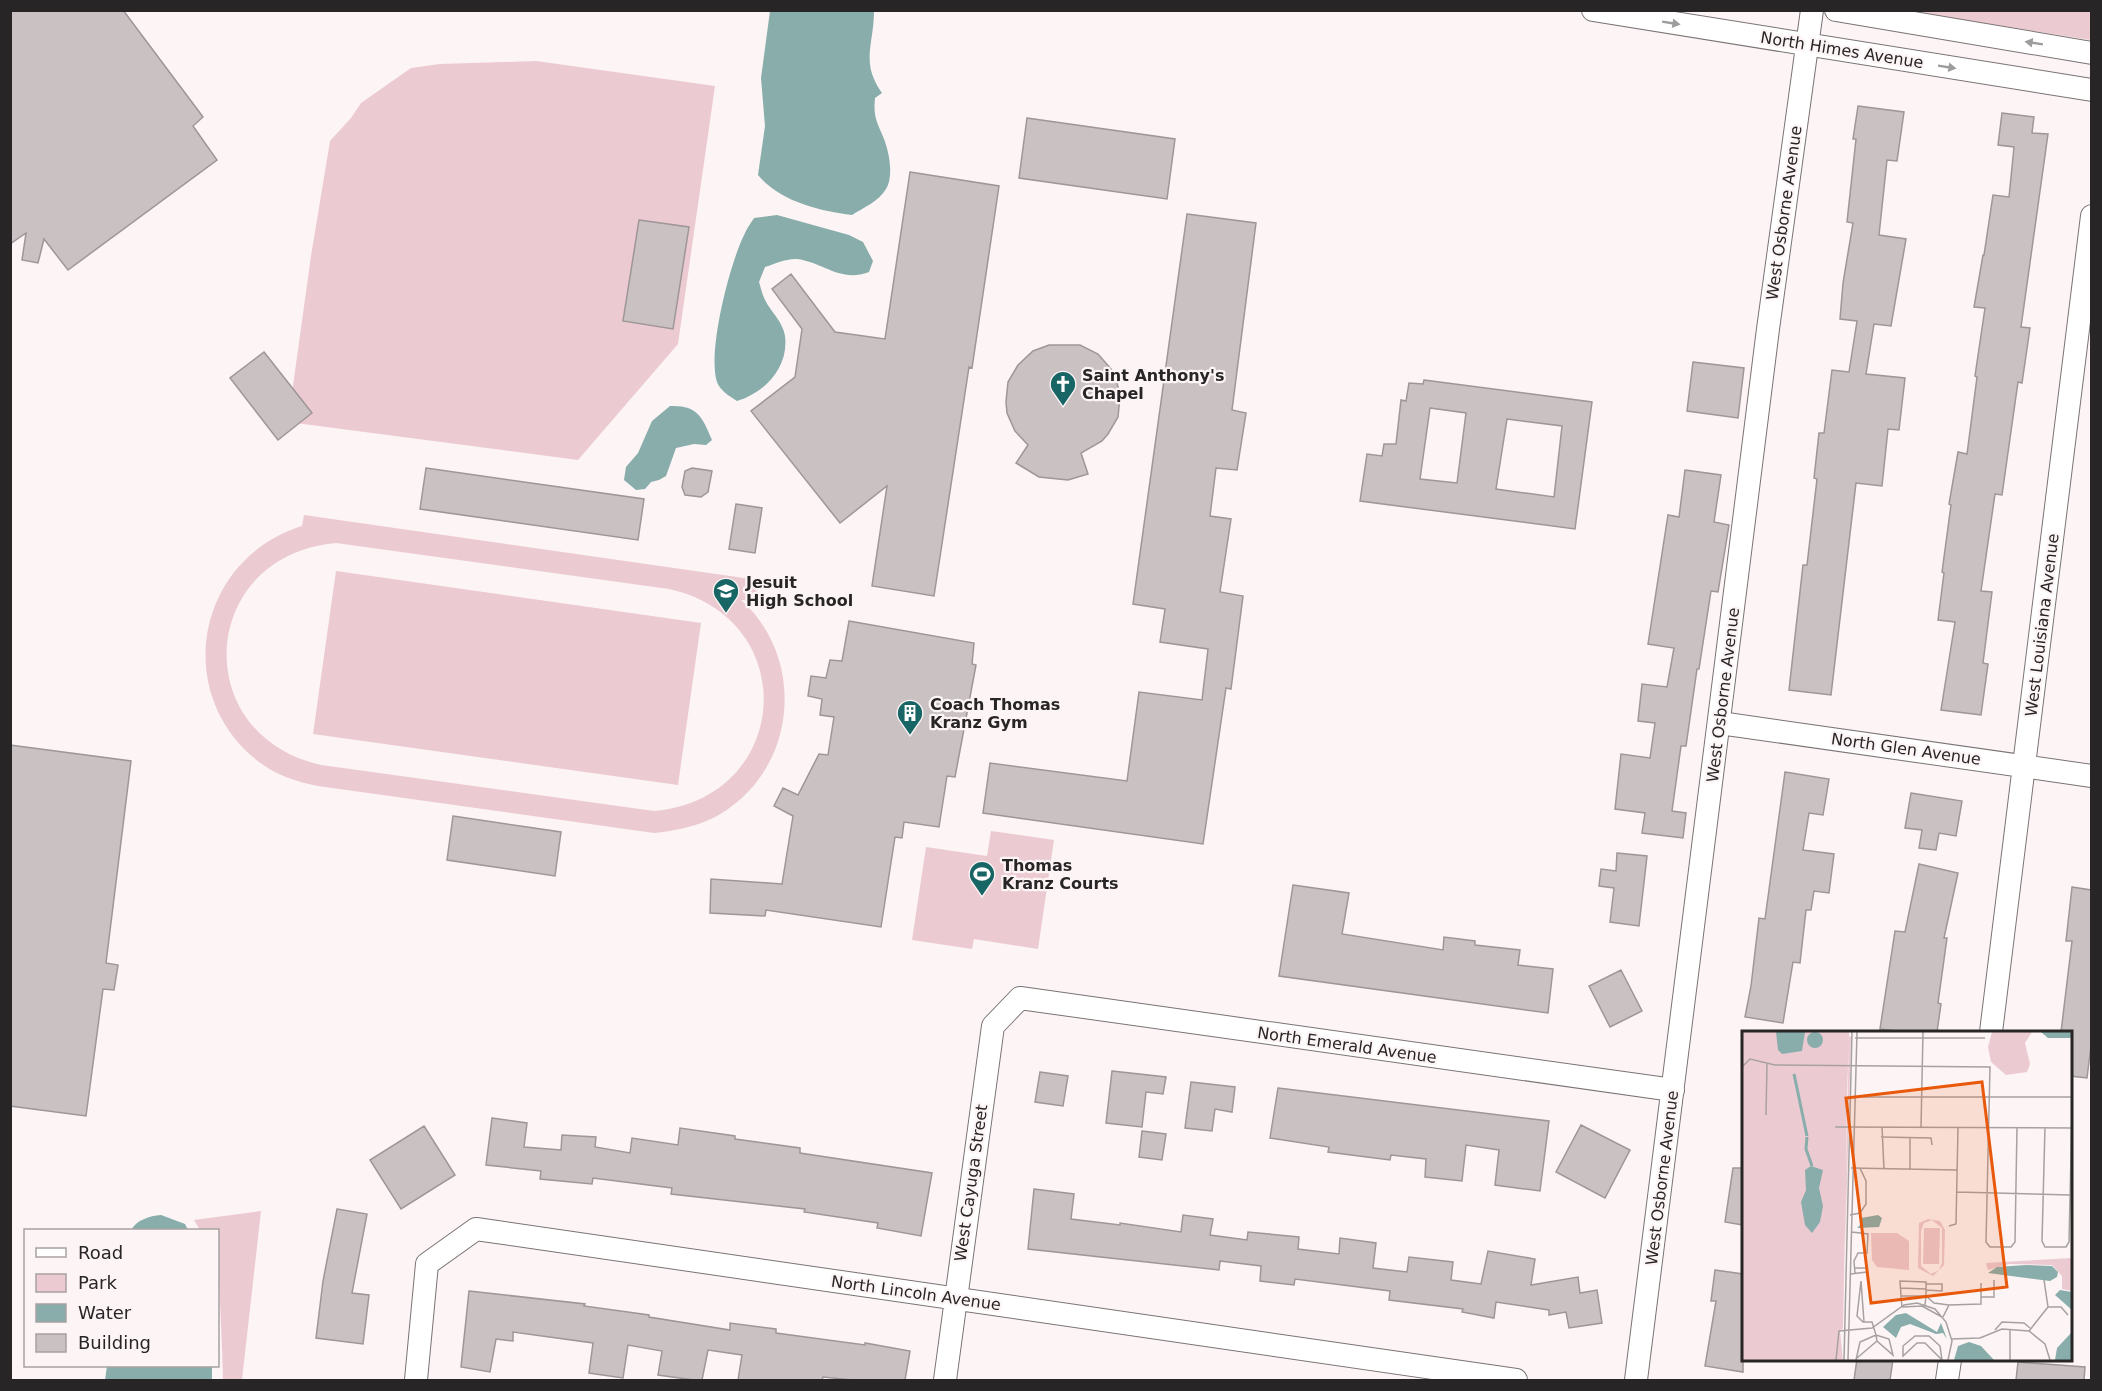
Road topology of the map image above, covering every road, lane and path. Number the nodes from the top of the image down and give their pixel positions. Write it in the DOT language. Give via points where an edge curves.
graph roads {
  1 [pos="1593,10"];
  2 [pos="1812,10"];
  3 [pos="1836,10"];
  4 [pos="1807,44"];
  5 [pos="2091,52"];
  6 [pos="2091,90"];
  7 [pos="2091,216"];
  8 [pos="1720,723"];
  9 [pos="2024,766"];
  10 [pos="2091,776"];
  11 [pos="1020,998"];
  12 [pos="1991,1031"];
  13 [pos="1673,1090"];
  14 [pos="956,1299"];
  15 [pos="1950,1361"];
  16 [pos="417,1373"];
  17 [pos="945,1380"];
  18 [pos="1516,1380"];
  19 [pos="1636,1380"];
  20 [pos="1947,1380"];
  1 -- 4 [label="street, North Himes Avenue, one-way"];
  2 -- 4 [label="street, West Osborne Avenue"];
  5 -- 3 [label="street, one-way"];
  4 -- 6 [label="street, North Himes Avenue, one-way"];
  4 -- 8 [label="street, West Osborne Avenue"];
  7 -- 9 [label="street, West Louisiana Avenue"];
  8 -- 9 [label="street, North Glen Avenue"];
  8 -- 13 [label="street, West Osborne Avenue"];
  9 -- 10 [label="street, North Glen Avenue"];
  9 -- 12 [label="street, West Louisiana Avenue"];
  11 -- 13 [label="street, North Emerald Avenue"];
  11 -- 14 [label="street, West Cayuga Street" via="993,1026"];
  13 -- 19 [label="street, West Osborne Avenue"];
  14 -- 16 [label="street, North Lincoln Avenue" via="476,1228 427,1264"];
  14 -- 17 [label="street, West Cayuga Street"];
  14 -- 18 [label="street, North Lincoln Avenue"];
  15 -- 20 [label="street"];
}
